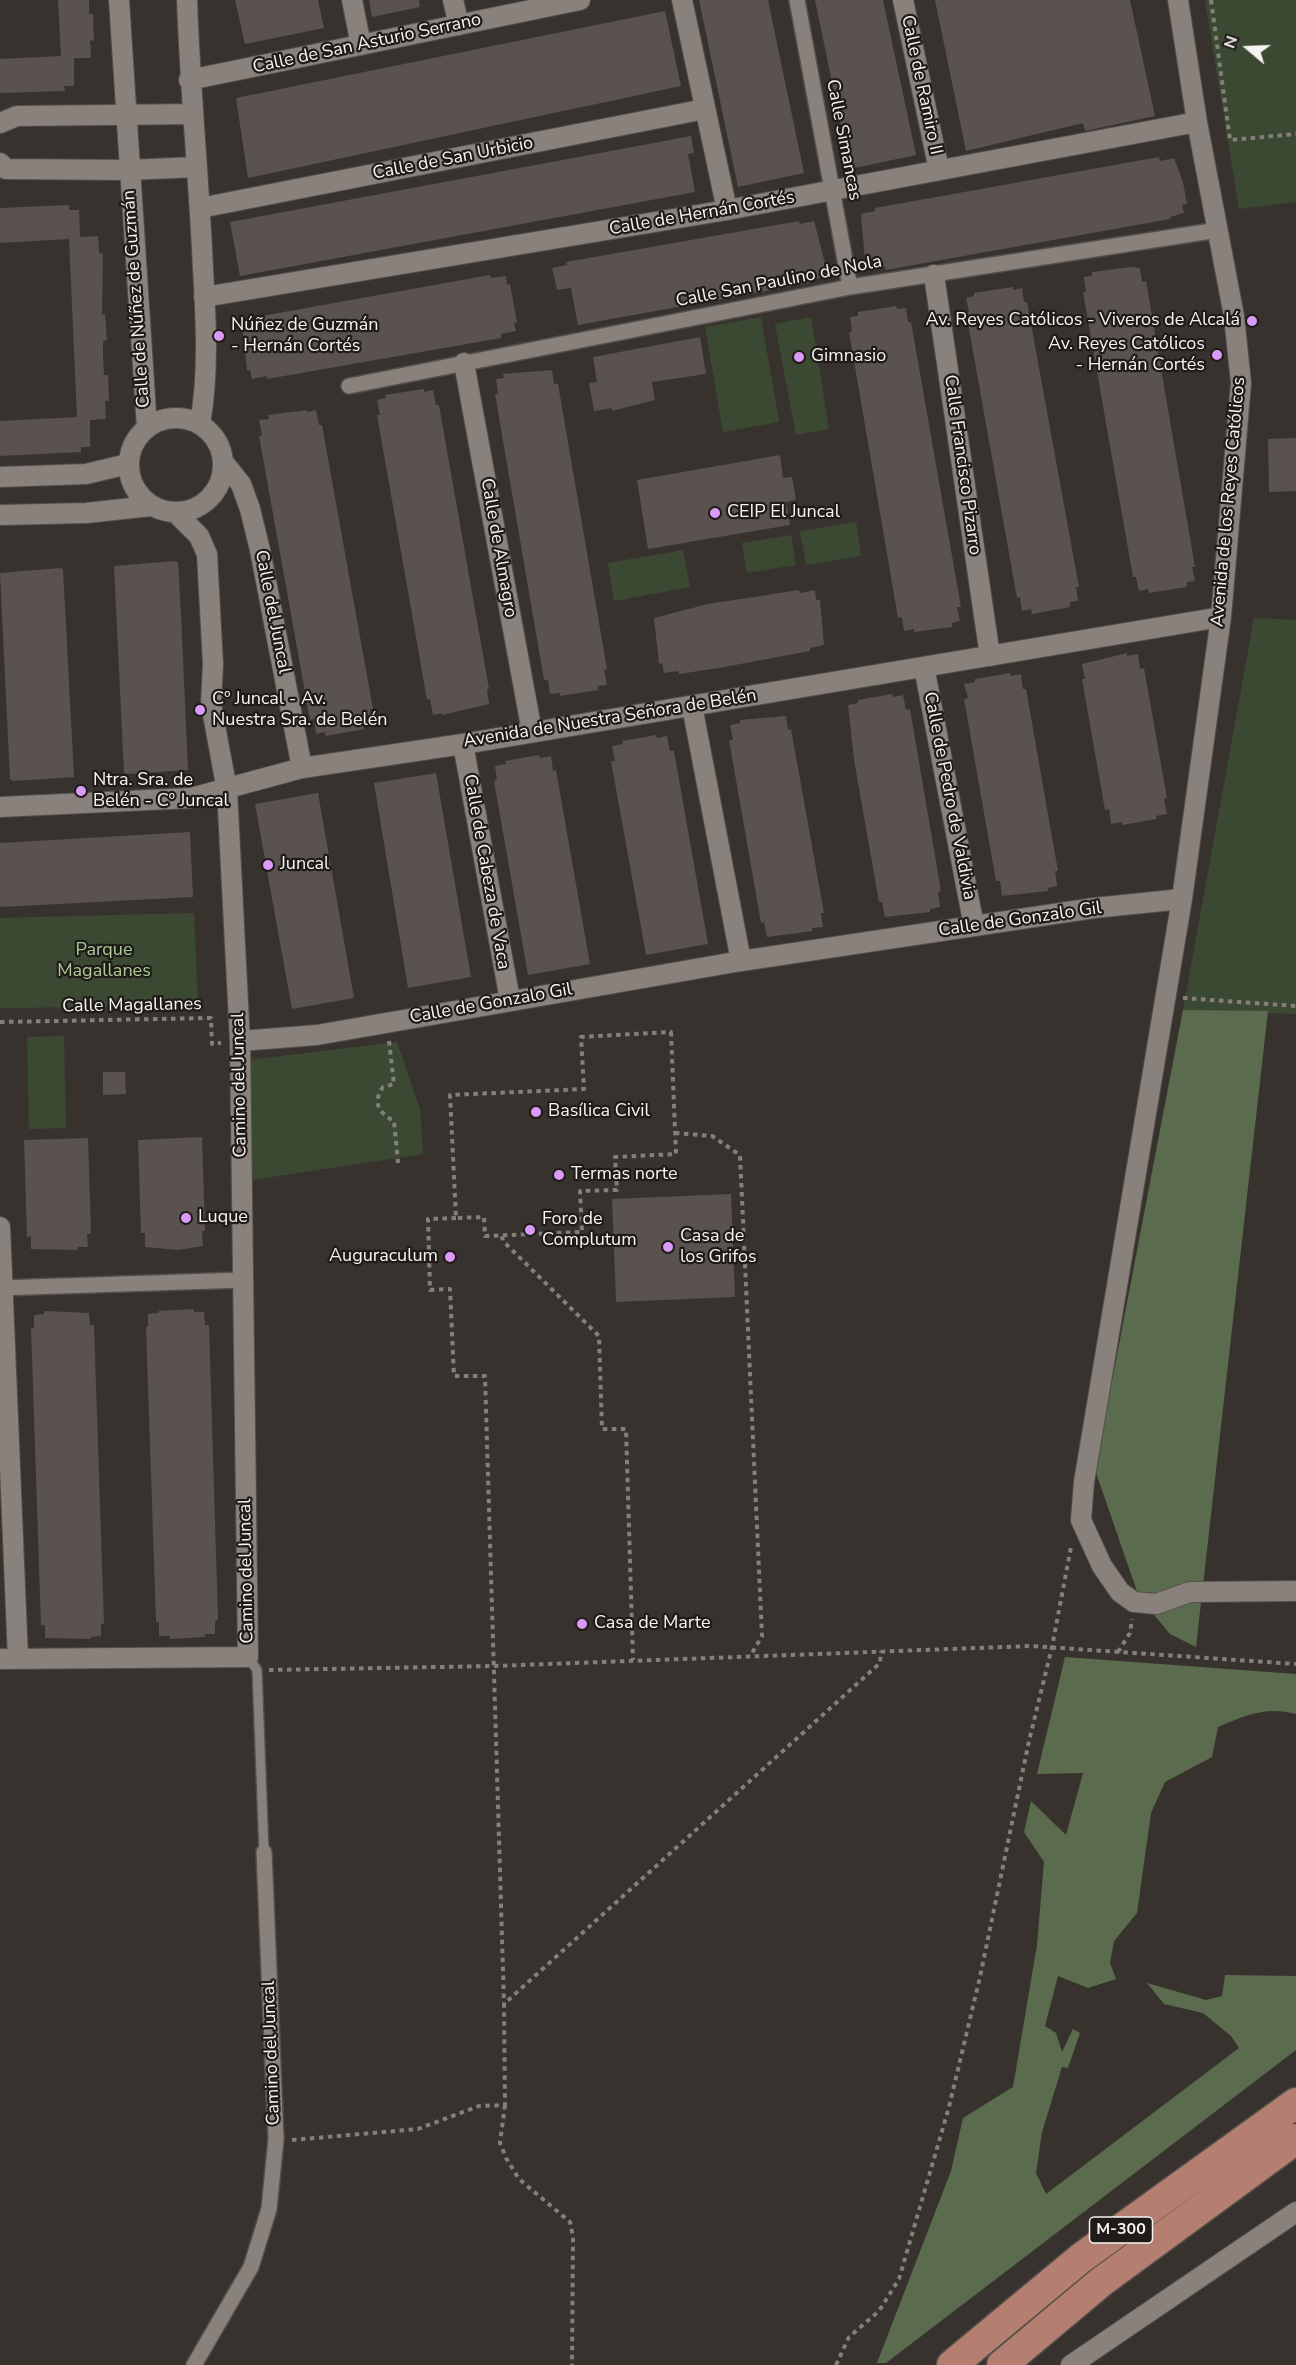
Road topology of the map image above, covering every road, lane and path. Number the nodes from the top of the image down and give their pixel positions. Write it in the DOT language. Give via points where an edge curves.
graph roads {
  1 [pos="119,0"];
  2 [pos="187,0"];
  3 [pos="352,0"];
  4 [pos="453,0"];
  5 [pos="580,0"];
  6 [pos="682,0"];
  7 [pos="796,0"];
  8 [pos="903,0"];
  9 [pos="1178,0"];
  10 [pos="1210,0"];
  11 [pos="553,3"];
  12 [pos="459,25"];
  13 [pos="361,45"];
  14 [pos="189,80"];
  15 [pos="705,109"];
  16 [pos="192,114"];
  17 [pos="125,115"];
  18 [pos="1197,122"];
  19 [pos="0,123"];
  20 [pos="1296,134"];
  21 [pos="0,162"];
  22 [pos="197,167"];
  23 [pos="128,170"];
  24 [pos="939,170"];
  25 [pos="833,192"];
  26 [pos="201,208"];
  27 [pos="727,210"];
  28 [pos="1218,230"];
  29 [pos="934,274"];
  30 [pos="850,287"];
  31 [pos="204,297"];
  32 [pos="464,363"];
  33 [pos="349,386"];
  34 [pos="200,424"];
  35 [pos="147,428"];
  36 [pos="224,463"];
  37 [pos="128,464"];
  38 [pos="0,477"];
  39 [pos="151,506"];
  40 [pos="176,513"];
  41 [pos="0,515"];
  42 [pos="1221,617"];
  43 [pos="990,656"];
  44 [pos="924,667"];
  45 [pos="692,706"];
  46 [pos="532,732"];
  47 [pos="463,744"];
  48 [pos="303,768"];
  49 [pos="227,790"];
  50 [pos="0,807"];
  51 [pos="1182,899"];
  52 [pos="974,926"];
  53 [pos="741,961"];
  54 [pos="1167,997"];
  55 [pos="510,1000"];
  56 [pos="1296,1006"];
  57 [pos="0,1022"];
  58 [pos="389,1040"];
  59 [pos="240,1041"];
  60 [pos="675,1133"];
  61 [pos="398,1163"];
  62 [pos="456,1218"];
  63 [pos="0,1227"];
  64 [pos="502,1236"];
  65 [pos="243,1280"];
  66 [pos="1,1288"];
  67 [pos="1081,1520"];
  68 [pos="1296,1591"];
  69 [pos="1134,1602"];
  70 [pos="1052,1647"];
  71 [pos="881,1651"];
  72 [pos="1117,1653"];
  73 [pos="751,1655"];
  74 [pos="9,1659"];
  75 [pos="633,1660"];
  76 [pos="252,1664"];
  77 [pos="1296,1664"];
  78 [pos="494,1666"];
  79 [pos="264,1852"];
  80 [pos="504,2004"];
  81 [pos="1296,2103"];
  82 [pos="505,2105"];
  83 [pos="276,2139"];
  84 [pos="1296,2139"];
  85 [pos="1296,2212"];
  86 [pos="194,2365"];
  87 [pos="572,2365"];
  88 [pos="836,2365"];
  89 [pos="952,2365"];
  90 [pos="1002,2365"];
  91 [pos="1071,2365"];
  1 -- 17 [label="street, Calle de Núñez de Guzmán"];
  2 -- 14 [label="street"];
  3 -- 13 [label="street"];
  4 -- 12 [label="street"];
  5 -- 11 [label="street, Calle de San Asturio Serrano"];
  6 -- 15 [label="street"];
  7 -- 25 [label="street, Calle Simancas"];
  8 -- 24 [label="street, Calle de Ramiro II"];
  9 -- 18 [label="street, Avenida de los Reyes Católicos"];
  10 -- 20 [label="path" via="1230,141"];
  11 -- 12 [label="street, Calle de San Asturio Serrano"];
  12 -- 13 [label="street, Calle de San Asturio Serrano"];
  13 -- 14 [label="street, Calle de San Asturio Serrano"];
  14 -- 16 [label="street"];
  15 -- 26 [label="street, Calle de San Urbicio"];
  15 -- 27 [label="street"];
  16 -- 17 [label="street"];
  16 -- 22 [label="street"];
  17 -- 19 [label="street" via="17,116"];
  17 -- 23 [label="street, Calle de Núñez de Guzmán"];
  18 -- 24 [label="street, Calle de Hernán Cortés"];
  18 -- 28 [label="street, Avenida de los Reyes Católicos"];
  21 -- 23 [label="street, Calle de Núñez de Guzmán" via="6,169"];
  22 -- 23 [label="street, Calle de Núñez de Guzmán"];
  22 -- 26 [label="street"];
  23 -- 35 [label="street, Calle de Núñez de Guzmán"];
  24 -- 25 [label="street, Calle de Hernán Cortés"];
  25 -- 27 [label="street, Calle de Hernán Cortés"];
  25 -- 30 [label="street, Calle Simancas"];
  26 -- 31 [label="street"];
  27 -- 31 [label="street, Calle de Hernán Cortés"];
  28 -- 29 [label="street, Calle San Paulino de Nola"];
  28 -- 42 [label="street, Avenida de los Reyes Católicos" via="1234,316 1241,383"];
  29 -- 30 [label="street, Calle San Paulino de Nola"];
  29 -- 43 [label="street, Calle Francisco Pizarro"];
  30 -- 32 [label="street, Calle San Paulino de Nola"];
  31 -- 34 [label="street" via="205,395"];
  32 -- 33 [label="street, Calle San Paulino de Nola"];
  32 -- 46 [label="street, Calle de Almagro"];
  34 -- 35 [label="street" via="168,418"];
  34 -- 36 [label="street" via="212,434"];
  35 -- 37 [label="street" via="131,448"];
  36 -- 40 [label="street" via="222,479 205,504"];
  36 -- 48 [label="street, Calle del Juncal" via="241,484 252,519"];
  37 -- 38 [label="street" via="86,474"];
  37 -- 39 [label="street" via="137,493"];
  39 -- 40 [label="street"];
  39 -- 41 [label="street" via="86,513"];
  40 -- 49 [label="street" via="199,536 207,554 213,664 211,704"];
  42 -- 43 [label="street, Avenida de Nuestra Señora de Belén"];
  42 -- 51 [label="street, Avenida de los Reyes Católicos"];
  43 -- 44 [label="street, Avenida de Nuestra Señora de Belén"];
  44 -- 45 [label="street, Avenida de Nuestra Señora de Belén"];
  44 -- 52 [label="street, Calle de Pedro de Valdivia"];
  45 -- 46 [label="street, Avenida de Nuestra Señora de Belén"];
  45 -- 53 [label="street"];
  46 -- 47 [label="street, Avenida de Nuestra Señora de Belén"];
  47 -- 48 [label="street, Avenida de Nuestra Señora de Belén"];
  47 -- 55 [label="street, Calle de Cabeza de Vaca"];
  48 -- 49 [label="street, Avenida de Nuestra Señora de Belén"];
  49 -- 50 [label="street, Avenida de Nuestra Señora de Belén" via="192,798"];
  49 -- 59 [label="street, Camino del Juncal"];
  51 -- 52 [label="street, Calle de Gonzalo Gil"];
  51 -- 54 [label="street, Avenida de los Reyes Católicos"];
  52 -- 53 [label="street, Calle de Gonzalo Gil"];
  53 -- 55 [label="street, Calle de Gonzalo Gil"];
  54 -- 56 [label="path"];
  54 -- 67 [label="street, Avenida de los Reyes Católicos" via="1084,1482"];
  55 -- 59 [label="street, Calle de Gonzalo Gil" via="317,1035"];
  57 -- 59 [label="path, Calle Magallanes" via="211,1018 212,1044"];
  58 -- 61 [label="path" via="394,1084 383,1087 377,1102 378,1109 394,1121"];
  59 -- 65 [label="street, Camino del Juncal"];
  60 -- 62 [label="path" via="670,1032 581,1037 584,1089 450,1095"];
  60 -- 64 [label="path" via="676,1154 615,1157 617,1190 580,1191 582,1232"];
  60 -- 73 [label="path" via="712,1136 740,1155 762,1636"];
  62 -- 64 [label="path" via="484,1217 485,1236"];
  62 -- 78 [label="path" via="428,1219 430,1290 450,1289 454,1376 485,1376"];
  63 -- 66 [label="street"];
  64 -- 75 [label="path" via="599,1336 602,1430 627,1429"];
  65 -- 66 [label="street"];
  65 -- 76 [label="street, Camino del Juncal"];
  66 -- 74 [label="street"];
  67 -- 69 [label="street" via="1102,1566 1120,1592"];
  67 -- 70 [label="path" via="1072,1541"];
  68 -- 69 [label="street" via="1190,1592 1156,1604"];
  69 -- 72 [label="path" via="1130,1633"];
  70 -- 71 [label="path"];
  70 -- 72 [label="path"];
  70 -- 88 [label="path" via="957,2075 899,2279 879,2311 849,2337"];
  71 -- 73 [label="path"];
  71 -- 80 [label="path" via="880,1663"];
  72 -- 77 [label="path"];
  73 -- 75 [label="path"];
  74 -- 76 [label="street"];
  75 -- 78 [label="path"];
  76 -- 78 [label="path"];
  76 -- 79 [label="lane, Camino del Juncal"];
  78 -- 80 [label="path"];
  79 -- 83 [label="street, Camino del Juncal"];
  80 -- 82 [label="path"];
  81 -- 89 [label="main road, M-300" via="1081,2258"];
  82 -- 83 [label="path" via="479,2106 418,2129"];
  82 -- 87 [label="path" via="500,2143 506,2158 519,2179 570,2222"];
  83 -- 86 [label="street, Camino del Juncal" via="269,2209 251,2267"];
  84 -- 90 [label="main road, M-300" via="1101,2282"];
  85 -- 91 [label="street"];
}
